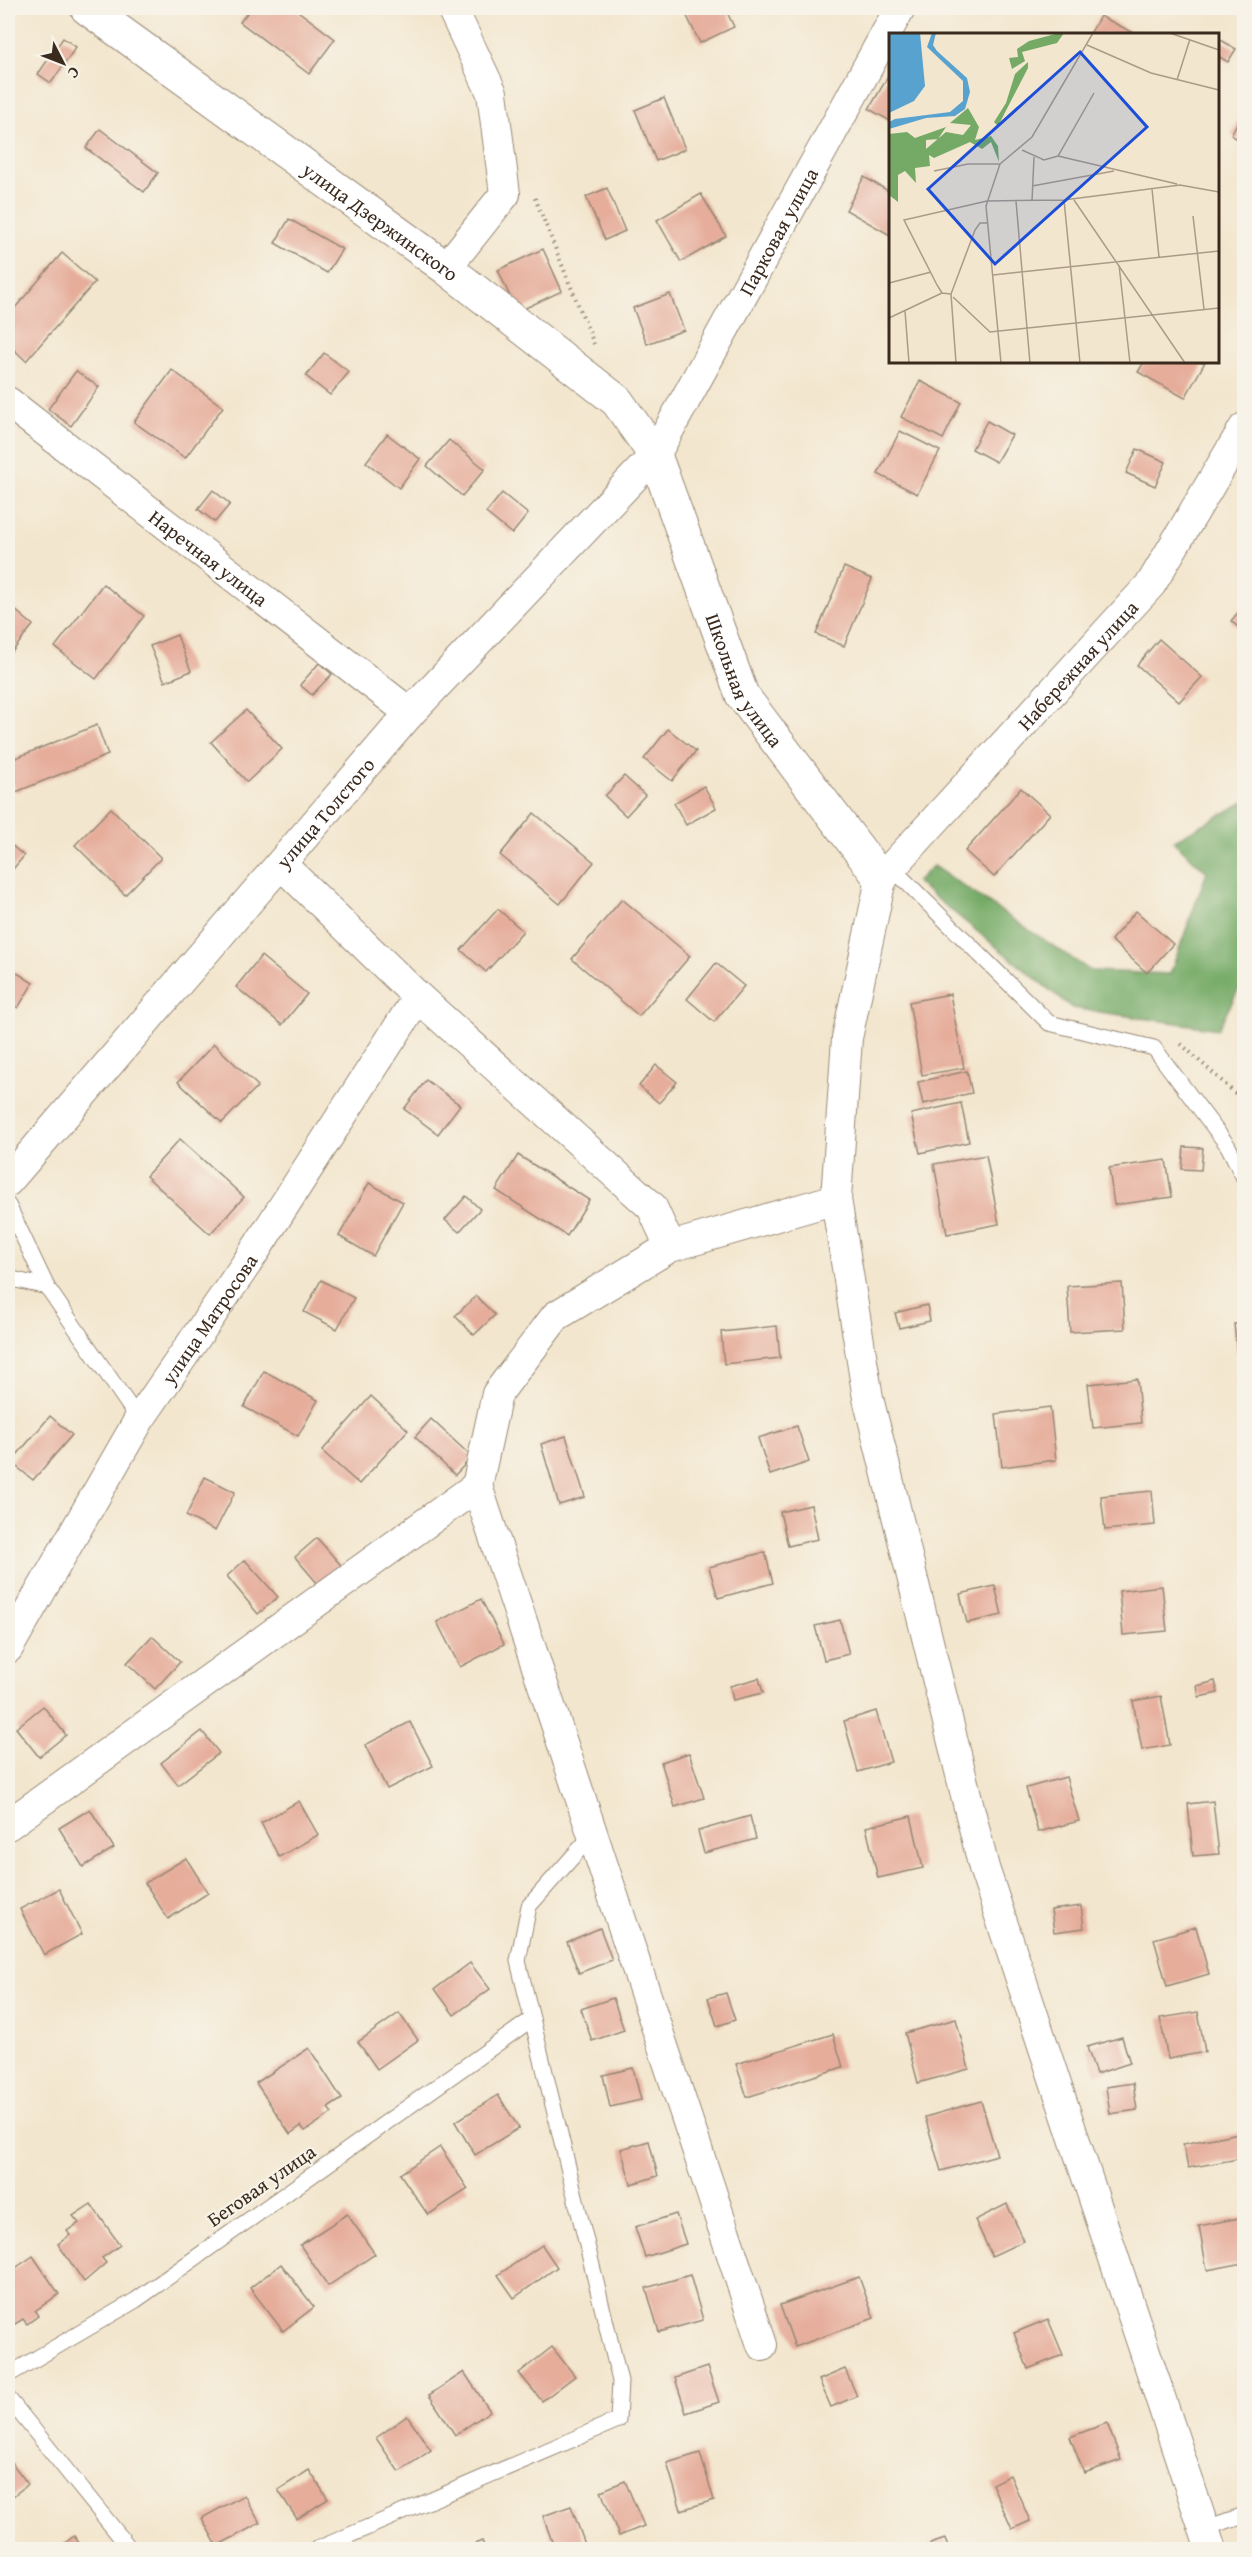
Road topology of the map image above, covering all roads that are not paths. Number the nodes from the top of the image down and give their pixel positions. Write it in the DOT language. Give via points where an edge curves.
graph roads {
  1 [pos="87,8"];
  2 [pos="452,8"];
  3 [pos="900,8"];
  4 [pos="446,268"];
  5 [pos="8,402"];
  6 [pos="1245,428"];
  7 [pos="655,455"];
  8 [pos="410,713"];
  9 [pos="281,864"];
  10 [pos="887,874"];
  11 [pos="418,996"];
  12 [pos="10,1171"];
  13 [pos="1245,1178"];
  14 [pos="836,1199"];
  15 [pos="8,1205"];
  16 [pos="670,1247"];
  17 [pos="8,1278"];
  18 [pos="47,1287"];
  19 [pos="139,1420"];
  20 [pos="477,1486"];
  21 [pos="8,1648"];
  22 [pos="8,1825"];
  23 [pos="592,1834"];
  24 [pos="532,2019"];
  25 [pos="762,2345"];
  26 [pos="8,2375"];
  27 [pos="8,2398"];
  28 [pos="1245,2515"];
  29 [pos="1207,2539"];
  30 [pos="131,2550"];
  31 [pos="315,2550"];
  1 -- 4 [label="street, улица Дзержинского"];
  2 -- 4 [label="street" via="492,93 505,194"];
  3 -- 7 [label="street, Парковая улица"];
  4 -- 7 [label="street, улица Дзержинского" via="617,401"];
  5 -- 8 [label="street, Наречная улица"];
  6 -- 10 [label="street, Набережная улица" via="1151,584"];
  7 -- 8 [label="street, улица Толстого"];
  7 -- 10 [label="street, Школьная улица" via="742,694"];
  8 -- 9 [label="street, улица Толстого"];
  9 -- 11 [label="street"];
  9 -- 12 [label="street, улица Толстого"];
  10 -- 13 [label="lane" via="1049,1023 1154,1048 1228,1146"];
  10 -- 14 [label="street" via="847,1038"];
  11 -- 16 [label="street" via="652,1207"];
  11 -- 19 [label="street, улица Матросова" via="247,1263"];
  14 -- 16 [label="street"];
  14 -- 29 [label="street" via="868,1398 984,1868"];
  15 -- 18 [label="lane"];
  16 -- 20 [label="street" via="556,1316 497,1394"];
  17 -- 18 [label="lane"];
  18 -- 19 [label="lane"];
  19 -- 21 [label="street, улица Матросова"];
  20 -- 22 [label="street"];
  20 -- 23 [label="street"];
  23 -- 24 [label="lane" via="529,1906 518,1961"];
  23 -- 25 [label="street"];
  24 -- 26 [label="lane, Беговая улица" via="136,2300"];
  24 -- 31 [label="lane" via="620,2381 618,2420"];
  27 -- 30 [label="lane"];
  28 -- 29 [label="lane"];
}
